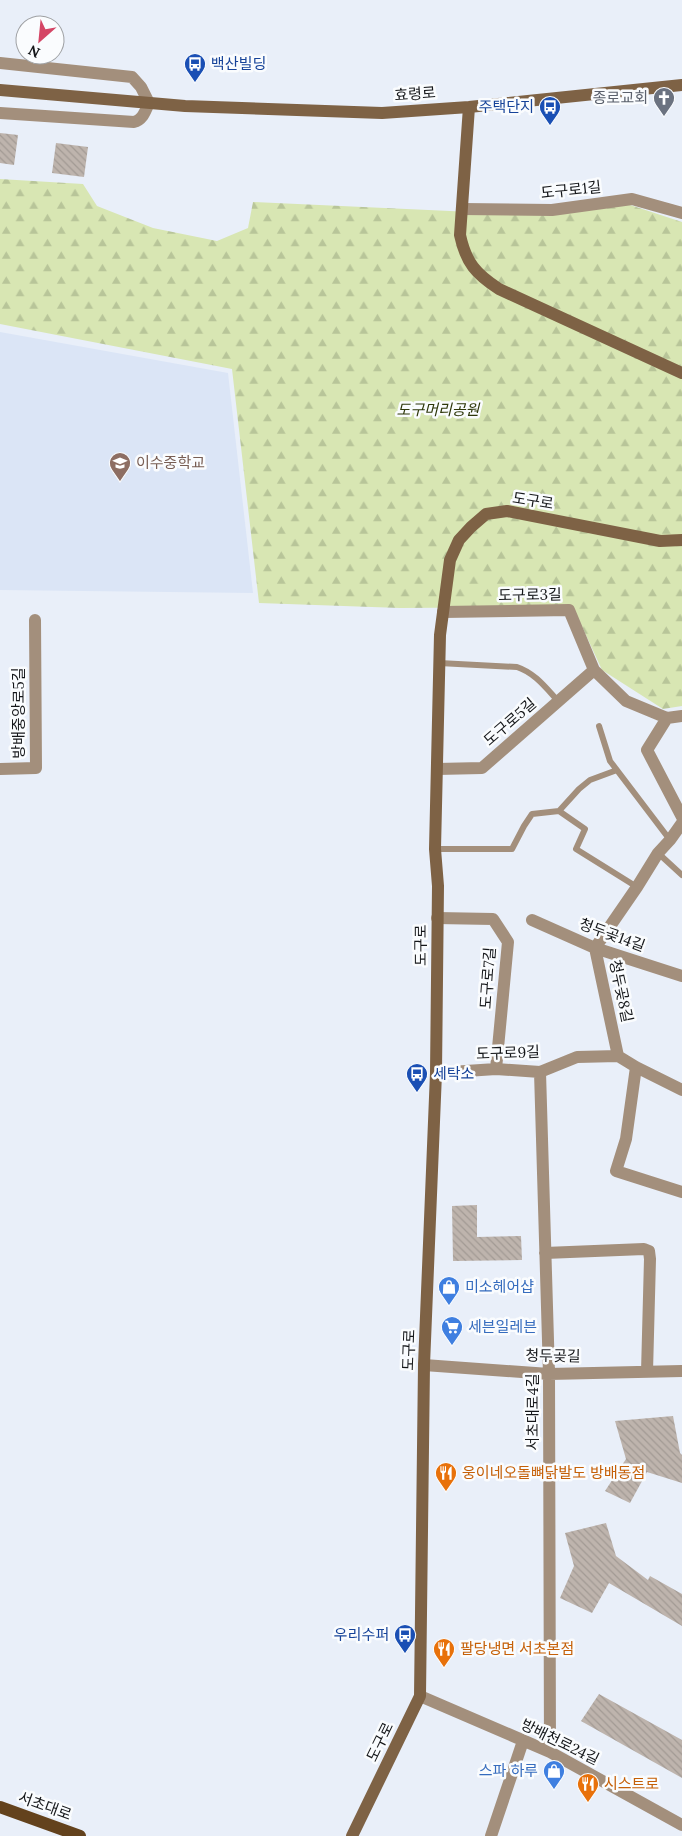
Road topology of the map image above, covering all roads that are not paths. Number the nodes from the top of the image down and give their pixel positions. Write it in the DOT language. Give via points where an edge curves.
graph roads {
  1 [pos="0,63"];
  2 [pos="682,85"];
  3 [pos="0,90"];
  4 [pos="149,103"];
  5 [pos="469,107"];
  6 [pos="0,113"];
  7 [pos="462,209"];
  8 [pos="682,213"];
  9 [pos="682,373"];
  10 [pos="682,540"];
  11 [pos="443,612"];
  12 [pos="35,620"];
  13 [pos="439,663"];
  14 [pos="594,670"];
  15 [pos="558,701"];
  16 [pos="682,716"];
  17 [pos="667,718"];
  18 [pos="599,726"];
  19 [pos="0,769"];
  20 [pos="437,769"];
  21 [pos="616,770"];
  22 [pos="559,811"];
  23 [pos="682,817"];
  24 [pos="682,823"];
  25 [pos="670,840"];
  26 [pos="435,849"];
  27 [pos="658,853"];
  28 [pos="682,875"];
  29 [pos="637,887"];
  30 [pos="438,918"];
  31 [pos="532,920"];
  32 [pos="594,948"];
  33 [pos="682,976"];
  34 [pos="618,1056"];
  35 [pos="636,1067"];
  36 [pos="496,1069"];
  37 [pos="540,1072"];
  38 [pos="436,1073"];
  39 [pos="682,1090"];
  40 [pos="682,1192"];
  41 [pos="545,1252"];
  42 [pos="424,1365"];
  43 [pos="682,1371"];
  44 [pos="647,1372"];
  45 [pos="549,1374"];
  46 [pos="420,1696"];
  47 [pos="523,1741"];
  48 [pos="550,1752"];
  49 [pos="0,1807"];
  50 [pos="682,1825"];
  51 [pos="80,1836"];
  52 [pos="352,1836"];
  53 [pos="491,1836"];
  1 -- 4 [label="street" via="132,77"];
  2 -- 5 [label="street, 효령로"];
  3 -- 4 [label="street, 효령로"];
  4 -- 5 [label="street, 효령로" via="382,113"];
  4 -- 6 [label="street" via="142,118 134,122"];
  5 -- 7 [label="street"];
  7 -- 8 [label="street, 도구로1길" via="552,210 632,199"];
  7 -- 9 [label="street" via="460,235 464,252 483,279"];
  10 -- 11 [label="street, 도구로" via="660,541 508,511 486,514 459,540 450,560"];
  11 -- 13 [label="street, 도구로"];
  11 -- 14 [label="street, 도구로3길" via="569,610"];
  12 -- 19 [label="street, 방배중앙로5길" via="36,768"];
  13 -- 15 [label="lane" via="524,669 538,678"];
  13 -- 20 [label="street, 도구로"];
  14 -- 15 [label="street, 도구로5길"];
  14 -- 17 [label="street, 도구로3길" via="626,701"];
  15 -- 20 [label="street, 도구로5길" via="482,768"];
  16 -- 17 [label="street"];
  17 -- 23 [label="street" via="647,750"];
  18 -- 21 [label="lane"];
  20 -- 26 [label="street, 도구로"];
  21 -- 22 [label="lane" via="590,780"];
  21 -- 25 [label="lane"];
  22 -- 26 [label="lane" via="532,814 512,850"];
  22 -- 29 [label="lane" via="585,828 576,849"];
  24 -- 25 [label="street, 청두곶8길"];
  25 -- 27 [label="street, 청두곶8길"];
  26 -- 30 [label="street, 도구로"];
  27 -- 28 [label="lane"];
  27 -- 29 [label="street, 청두곶8길"];
  29 -- 32 [label="street, 청두곶8길"];
  30 -- 36 [label="street, 도구로7길" via="493,919 508,942"];
  30 -- 38 [label="street, 도구로"];
  31 -- 32 [label="street, 청두곶14길"];
  32 -- 33 [label="street, 청두곶14길"];
  32 -- 34 [label="street, 청두곶8길"];
  34 -- 35 [label="street"];
  34 -- 37 [label="street, 도구로9길" via="577,1057"];
  35 -- 39 [label="street"];
  35 -- 40 [label="street" via="626,1139 616,1170"];
  36 -- 37 [label="street, 도구로9길"];
  36 -- 38 [label="street, 도구로9길"];
  37 -- 41 [label="street, 서초대로4길"];
  38 -- 42 [label="street, 도구로"];
  41 -- 44 [label="street" via="649,1251"];
  41 -- 45 [label="street, 서초대로4길"];
  42 -- 45 [label="street, 청두곶길"];
  42 -- 46 [label="street, 도구로"];
  43 -- 44 [label="street, 청두곶길"];
  44 -- 45 [label="street, 청두곶길"];
  45 -- 48 [label="street, 서초대로4길"];
  46 -- 47 [label="street, 방배천로24길"];
  46 -- 52 [label="street, 도구로"];
  47 -- 48 [label="street, 방배천로24길"];
  47 -- 53 [label="street"];
  48 -- 50 [label="street, 방배천로24길"];
  49 -- 51 [label="main road, 서초대로"];
}
